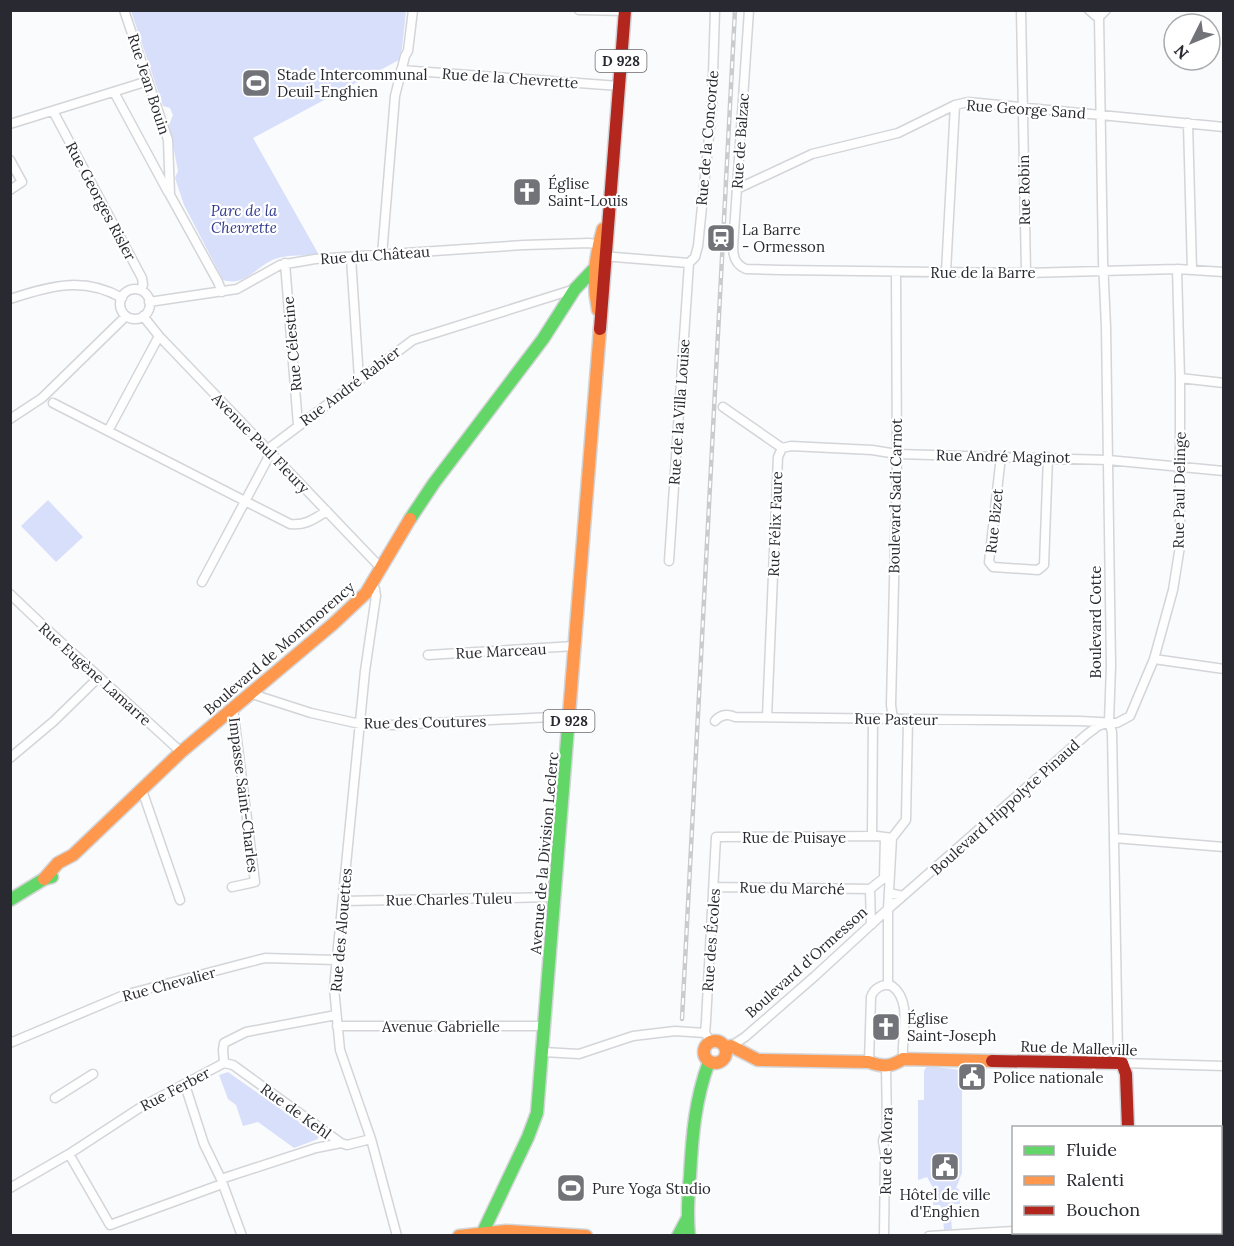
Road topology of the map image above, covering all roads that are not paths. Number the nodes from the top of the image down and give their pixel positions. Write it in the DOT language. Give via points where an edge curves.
graph roads {
  1 [pos="124,10"];
  2 [pos="412,10"];
  3 [pos="579,10"];
  4 [pos="715,10"];
  5 [pos="749,10"];
  6 [pos="1020,10"];
  7 [pos="1089,10"];
  8 [pos="625,11"];
  9 [pos="1102,13"];
  10 [pos="401,70"];
  11 [pos="148,81"];
  12 [pos="619,86"];
  13 [pos="114,92"];
  14 [pos="955,105"];
  15 [pos="1022,107"];
  16 [pos="53,111"];
  17 [pos="1100,114"];
  18 [pos="1188,123"];
  19 [pos="10,124"];
  20 [pos="1224,127"];
  21 [pos="10,160"];
  22 [pos="737,189"];
  23 [pos="10,190"];
  24 [pos="170,195"];
  25 [pos="602,251"];
  26 [pos="382,255"];
  27 [pos="351,258"];
  28 [pos="689,263"];
  29 [pos="285,264"];
  30 [pos="742,267"];
  31 [pos="1177,269"];
  32 [pos="594,270"];
  33 [pos="1192,270"];
  34 [pos="896,272"];
  35 [pos="946,272"];
  36 [pos="1104,272"];
  37 [pos="1224,272"];
  38 [pos="1026,273"];
  39 [pos="588,288"];
  40 [pos="140,290"];
  41 [pos="222,292"];
  42 [pos="122,298"];
  43 [pos="10,299"];
  44 [pos="149,302"];
  45 [pos="126,316"];
  46 [pos="143,316"];
  47 [pos="159,336"];
  48 [pos="1180,378"];
  49 [pos="359,379"];
  50 [pos="1224,382"];
  51 [pos="52,403"];
  52 [pos="723,407"];
  53 [pos="10,419"];
  54 [pos="298,425"];
  55 [pos="108,431"];
  56 [pos="782,448"];
  57 [pos="269,450"];
  58 [pos="897,454"];
  59 [pos="1001,456"];
  60 [pos="1048,457"];
  61 [pos="1108,460"];
  62 [pos="1180,466"];
  63 [pos="1224,471"];
  64 [pos="244,500"];
  65 [pos="327,511"];
  66 [pos="669,561"];
  67 [pos="381,568"];
  68 [pos="202,582"];
  69 [pos="372,584"];
  70 [pos="10,594"];
  71 [pos="575,646"];
  72 [pos="428,655"];
  73 [pos="1154,659"];
  74 [pos="1224,669"];
  75 [pos="99,677"];
  76 [pos="249,693"];
  77 [pos="233,708"];
  78 [pos="570,716"];
  79 [pos="767,717"];
  80 [pos="873,719"];
  81 [pos="892,719"];
  82 [pos="908,719"];
  83 [pos="715,721"];
  84 [pos="1080,721"];
  85 [pos="1109,722"];
  86 [pos="360,724"];
  87 [pos="1086,735"];
  88 [pos="181,752"];
  89 [pos="10,758"];
  90 [pos="141,790"];
  91 [pos="716,837"];
  92 [pos="872,837"];
  93 [pos="888,838"];
  94 [pos="1114,838"];
  95 [pos="1224,847"];
  96 [pos="887,878"];
  97 [pos="232,887"];
  98 [pos="714,887"];
  99 [pos="889,893"];
  100 [pos="870,894"];
  101 [pos="903,896"];
  102 [pos="555,897"];
  103 [pos="10,900"];
  104 [pos="180,900"];
  105 [pos="343,901"];
  106 [pos="888,909"];
  107 [pos="873,923"];
  108 [pos="888,928"];
  109 [pos="336,960"];
  110 [pos="888,985"];
  111 [pos="336,1015"];
  112 [pos="337,1026"];
  113 [pos="545,1026"];
  114 [pos="708,1037"];
  115 [pos="10,1043"];
  116 [pos="728,1047"];
  117 [pos="543,1052"];
  118 [pos="903,1059"];
  119 [pos="709,1062"];
  120 [pos="869,1062"];
  121 [pos="224,1063"];
  122 [pos="1122,1063"];
  123 [pos="1224,1066"];
  124 [pos="886,1067"];
  125 [pos="93,1074"];
  126 [pos="185,1085"];
  127 [pos="56,1098"];
  128 [pos="1128,1126"];
  129 [pos="371,1139"];
  130 [pos="341,1143"];
  131 [pos="69,1154"];
  132 [pos="221,1181"];
  133 [pos="10,1188"];
  134 [pos="687,1219"];
  135 [pos="1012,1231"];
  136 [pos="482,1233"];
  137 [pos="547,1234"];
  138 [pos="242,1236"];
  139 [pos="397,1236"];
  140 [pos="459,1236"];
  141 [pos="586,1236"];
  142 [pos="678,1236"];
  143 [pos="689,1236"];
  144 [pos="884,1236"];
  145 [pos="929,1236"];
  1 -- 11 [label="street, Rue Jean Bouin"];
  2 -- 10 [label="street" via="408,51"];
  3 -- 8 [label="street"];
  4 -- 28 [label="street, Rue de la Concorde" via="712,106 697,252"];
  5 -- 22 [label="street, Rue de Balzac"];
  6 -- 15 [label="street, Rue Robin"];
  7 -- 9 [label="street" via="1093,15"];
  8 -- 12 [label="main road, D 928"];
  9 -- 17 [label="street, Boulevard Cotte"];
  10 -- 12 [label="street, Rue de la Chevrette"];
  10 -- 26 [label="street" via="395,96"];
  11 -- 13 [label="street"];
  11 -- 24 [label="street, Rue Jean Bouin" via="168,141"];
  12 -- 25 [label="main road, Avenue de la Division Leclerc / D 928"];
  13 -- 16 [label="street"];
  13 -- 24 [label="street, Rue Jean Bouin"];
  14 -- 15 [label="street, Rue George Sand" via="968,102"];
  14 -- 22 [label="street, Rue George Sand" via="898,133 812,154"];
  14 -- 35 [label="street"];
  15 -- 17 [label="street, Rue George Sand"];
  15 -- 38 [label="street, Rue Robin"];
  16 -- 19 [label="street"];
  16 -- 40 [label="street, Rue Georges Risler" via="142,279"];
  17 -- 18 [label="street, Rue George Sand"];
  17 -- 36 [label="street, Boulevard Cotte"];
  18 -- 20 [label="street, Rue George Sand"];
  18 -- 33 [label="street"];
  21 -- 23 [label="street" via="22,182"];
  22 -- 30 [label="street, Rue de Balzac" via="733,255"];
  24 -- 41 [label="street, Rue Jean Bouin"];
  25 -- 26 [label="street, Rue du Château" via="577,243"];
  25 -- 28 [label="street, Rue du Château"];
  25 -- 32 [label="main road, Avenue de la Division Leclerc / D 928"];
  25 -- 39 [label="main road, Avenue de la Division Leclerc / D 928"];
  26 -- 27 [label="street, Rue du Château"];
  27 -- 29 [label="street, Rue du Château"];
  27 -- 49 [label="street"];
  28 -- 66 [label="street, Rue de la Villa Louise"];
  29 -- 41 [label="street, Rue du Château" via="237,289"];
  29 -- 54 [label="street, Rue Célestine"];
  30 -- 34 [label="street, Rue de la Barre"];
  31 -- 33 [label="street, Rue de la Barre"];
  31 -- 36 [label="street, Rue de la Barre"];
  31 -- 48 [label="street, Rue Paul Delinge"];
  32 -- 39 [label="main road, Avenue de la Division Leclerc / D 928"];
  32 -- 39 [label="main road, Boulevard de Montmorency"];
  33 -- 37 [label="street, Rue de la Barre"];
  34 -- 35 [label="street, Rue de la Barre"];
  34 -- 58 [label="street, Boulevard Sadi Carnot"];
  35 -- 38 [label="street, Rue de la Barre"];
  36 -- 38 [label="street, Rue de la Barre"];
  36 -- 61 [label="street, Boulevard Cotte"];
  39 -- 49 [label="street, Rue André Rabier" via="413,340"];
  39 -- 67 [label="main road, Boulevard de Montmorency" via="543,339 434,483"];
  39 -- 71 [label="main road, Avenue de la Division Leclerc / D 928" via="600,318"];
  40 -- 42 [label="street" via="128,291"];
  40 -- 44 [label="street"];
  41 -- 44 [label="street, Rue du Château"];
  42 -- 43 [label="street" via="103,289 71,284 46,287"];
  42 -- 45 [label="street" via="120,306"];
  44 -- 46 [label="street"];
  45 -- 46 [label="street"];
  45 -- 53 [label="street" via="42,398"];
  46 -- 47 [label="street, Avenue Paul Fleury"];
  47 -- 55 [label="street"];
  47 -- 57 [label="street, Avenue Paul Fleury"];
  48 -- 50 [label="street"];
  48 -- 62 [label="street, Rue Paul Delinge"];
  49 -- 54 [label="street, Rue André Rabier"];
  51 -- 55 [label="street"];
  52 -- 56 [label="street"];
  54 -- 57 [label="street, Rue André Rabier"];
  55 -- 64 [label="street"];
  56 -- 58 [label="street"];
  56 -- 79 [label="street, Rue Félix Faure" via="778,457"];
  57 -- 64 [label="street"];
  57 -- 65 [label="street, Avenue Paul Fleury"];
  58 -- 59 [label="street, Rue André Maginot"];
  58 -- 81 [label="street, Boulevard Sadi Carnot"];
  59 -- 60 [label="street, Rue André Maginot"];
  59 -- 60 [label="street, Rue Bizet" via="989,562 993,567 1038,570 1044,565"];
  60 -- 61 [label="street, Rue André Maginot"];
  61 -- 62 [label="street, Rue André Maginot"];
  61 -- 85 [label="street, Boulevard Cotte"];
  62 -- 63 [label="street, Rue André Maginot"];
  62 -- 73 [label="street, Rue Paul Delinge" via="1180,546 1173,590"];
  64 -- 65 [label="street" via="290,524 299,525"];
  64 -- 68 [label="street"];
  65 -- 67 [label="street, Avenue Paul Fleury"];
  67 -- 69 [label="main road, Boulevard de Montmorency"];
  69 -- 76 [label="main road, Boulevard de Montmorency" via="333,624"];
  69 -- 86 [label="street, Rue des Alouettes" via="376,596"];
  70 -- 75 [label="street, Rue Eugène Lamarre"];
  71 -- 72 [label="street, Rue Marceau"];
  71 -- 78 [label="main road, Avenue de la Division Leclerc / D 928"];
  73 -- 74 [label="street"];
  73 -- 85 [label="street, Rue Paul Delinge" via="1130,716 1117,723"];
  75 -- 88 [label="street, Rue Eugène Lamarre"];
  75 -- 89 [label="street"];
  76 -- 77 [label="main road, Boulevard de Montmorency"];
  76 -- 86 [label="street, Rue des Coutures"];
  77 -- 88 [label="main road, Boulevard de Montmorency"];
  77 -- 97 [label="street, Impasse Saint-Charles" via="255,882"];
  78 -- 86 [label="street, Rue des Coutures" via="395,726"];
  78 -- 102 [label="main road, Avenue de la Division Leclerc / D 928"];
  79 -- 80 [label="street, Rue Pasteur"];
  79 -- 83 [label="street, Rue Pasteur" via="722,715"];
  80 -- 81 [label="street, Rue Pasteur"];
  80 -- 92 [label="street"];
  81 -- 82 [label="street, Rue Pasteur"];
  82 -- 84 [label="street, Rue Pasteur"];
  82 -- 93 [label="street" via="906,820"];
  84 -- 85 [label="street, Rue Pasteur"];
  84 -- 87 [label="street"];
  85 -- 87 [label="street, Boulevard Hippolyte Pinaud"];
  85 -- 94 [label="street, Boulevard Cotte"];
  86 -- 105 [label="street, Rue des Alouettes"];
  87 -- 101 [label="street, Boulevard Hippolyte Pinaud"];
  88 -- 90 [label="main road, Boulevard de Montmorency"];
  90 -- 103 [label="main road, Boulevard de Montmorency" via="63,869"];
  90 -- 104 [label="street"];
  91 -- 92 [label="street, Rue de Puisaye"];
  91 -- 98 [label="street, Rue des Écoles"];
  92 -- 93 [label="street, Rue de Puisaye"];
  93 -- 96 [label="street, Boulevard d'Ormesson"];
  94 -- 95 [label="street"];
  94 -- 122 [label="street, Boulevard Cotte"];
  96 -- 99 [label="street, Boulevard d'Ormesson"];
  96 -- 100 [label="street"];
  98 -- 100 [label="street, Rue du Marché"];
  98 -- 114 [label="street, Rue des Écoles"];
  99 -- 100 [label="street, Rue du Marché"];
  99 -- 101 [label="street"];
  99 -- 106 [label="street, Boulevard d'Ormesson"];
  100 -- 107 [label="street"];
  101 -- 106 [label="street, Boulevard Hippolyte Pinaud"];
  102 -- 105 [label="street, Rue Charles Tuleu"];
  102 -- 113 [label="main road, Avenue de la Division Leclerc / D 928"];
  105 -- 109 [label="street, Rue des Alouettes"];
  106 -- 107 [label="street, Boulevard d'Ormesson"];
  106 -- 108 [label="street"];
  107 -- 108 [label="street"];
  107 -- 116 [label="street, Boulevard d'Ormesson" via="745,1037"];
  108 -- 110 [label="street"];
  109 -- 111 [label="street, Rue des Alouettes"];
  109 -- 115 [label="street, Rue Chevalier" via="265,958 124,995"];
  110 -- 118 [label="street" via="902,997"];
  110 -- 120 [label="street" via="878,988 871,997"];
  111 -- 112 [label="street, Rue des Alouettes"];
  111 -- 121 [label="street, Rue Ferber" via="246,1032 224,1043"];
  112 -- 113 [label="street, Avenue Gabrielle"];
  112 -- 129 [label="street, Rue des Alouettes" via="340,1050"];
  113 -- 117 [label="main road, Avenue de la Division Leclerc / D 928"];
  114 -- 116 [label="main road"];
  114 -- 117 [label="street" via="675,1031 633,1036 579,1054"];
  114 -- 119 [label="main road" via="704,1051"];
  116 -- 119 [label="main road" via="723,1061"];
  116 -- 120 [label="main road" via="758,1060"];
  117 -- 136 [label="main road, Avenue de la Division Leclerc / D 928" via="534,1123"];
  118 -- 122 [label="main road, Rue de Malleville"];
  118 -- 124 [label="main road, Rue de Malleville"];
  119 -- 134 [label="main road" via="696,1114"];
  120 -- 124 [label="main road"];
  121 -- 126 [label="street, Rue Ferber"];
  121 -- 130 [label="street, Rue de Kehl" via="233,1065"];
  122 -- 123 [label="street, Rue de Malleville"];
  122 -- 128 [label="main road, Boulevard Cotte"];
  124 -- 144 [label="street, Rue de Mora"];
  125 -- 127 [label="street"];
  126 -- 131 [label="street, Rue Ferber" via="141,1107"];
  126 -- 132 [label="street"];
  129 -- 130 [label="street, Rue de Kehl"];
  129 -- 139 [label="street, Rue des Alouettes"];
  130 -- 132 [label="street"];
  131 -- 132 [label="street" via="110,1225"];
  131 -- 133 [label="street, Rue Ferber"];
  132 -- 138 [label="street"];
  134 -- 142 [label="main road"];
  134 -- 143 [label="main road"];
  135 -- 145 [label="street"];
  136 -- 137 [label="main road"];
  136 -- 140 [label="main road"];
  137 -- 141 [label="main road"];
}
